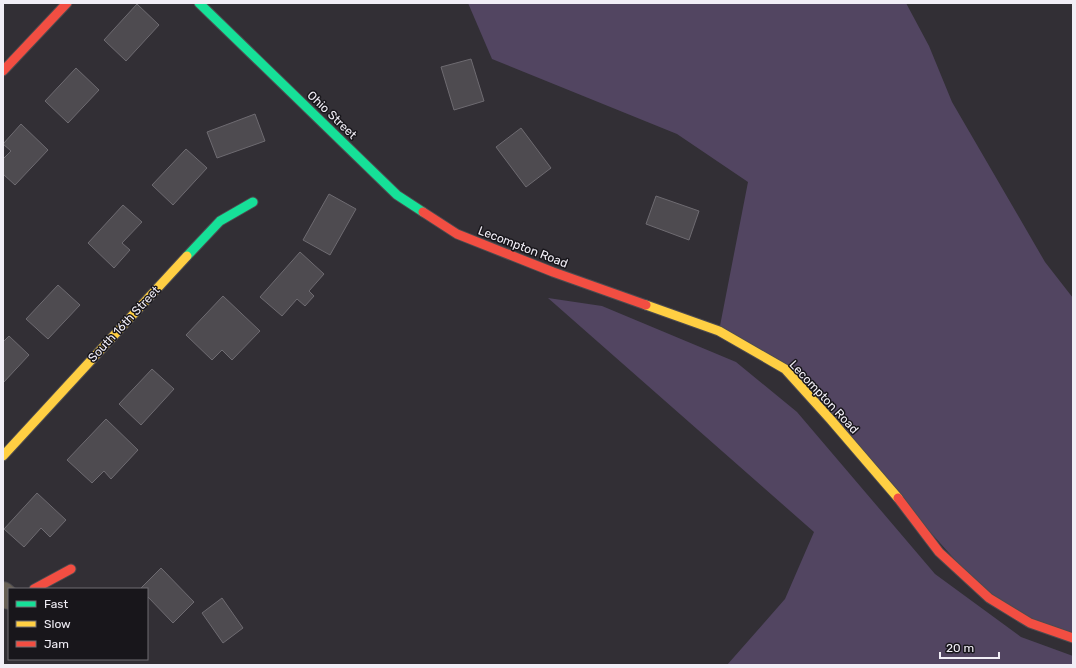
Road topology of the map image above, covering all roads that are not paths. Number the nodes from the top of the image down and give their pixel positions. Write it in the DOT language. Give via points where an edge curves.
graph roads {
  1 [pos="67,3"];
  2 [pos="199,3"];
  3 [pos="3,71"];
  4 [pos="253,202"];
  5 [pos="457,234"];
  6 [pos="3,456"];
  7 [pos="71,569"];
  8 [pos="36,588"];
  9 [pos="1073,638"];
  1 -- 3 [label="street"];
  2 -- 5 [label="street, Ohio Street" via="397,195"];
  4 -- 6 [label="street, South 16th Street" via="220,220"];
  5 -- 9 [label="street, Lecompton Road" via="553,272 719,331 785,369 894,492 939,552 989,598 1030,623"];
  7 -- 8 [label="street"];
}
